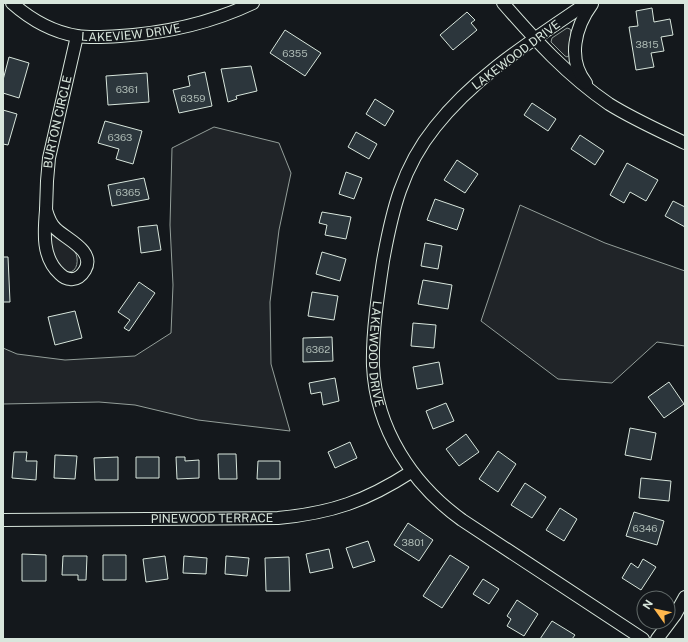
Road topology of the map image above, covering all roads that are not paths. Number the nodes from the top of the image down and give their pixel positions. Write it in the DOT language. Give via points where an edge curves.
graph roads {
  1 [pos="12,3"];
  2 [pos="253,3"];
  3 [pos="503,3"];
  4 [pos="587,3"];
  5 [pos="592,3"];
  6 [pos="77,36"];
  7 [pos="534,40"];
  8 [pos="594,93"];
  9 [pos="685,144"];
  10 [pos="46,210"];
  11 [pos="411,472"];
  12 [pos="3,520"];
  13 [pos="685,598"];
  14 [pos="643,639"];
  15 [pos="657,639"];
  1 -- 6 [label="street, LAKEVIEW DRIVE" via="37,21"];
  2 -- 6 [label="street, LAKEVIEW DRIVE" via="234,12 169,30 95,38"];
  3 -- 7 [label="street"];
  4 -- 7 [label="street, LAKEWOOD DRIVE"];
  5 -- 8 [label="street" via="582,17 575,50 577,67"];
  6 -- 10 [label="street, BURTON CIRCLE" via="49,158"];
  7 -- 8 [label="street"];
  7 -- 11 [label="street, LAKEWOOD DRIVE" via="476,83 452,106 418,151 396,200 382,270 373,343 373,367 381,412 390,436"];
  8 -- 9 [label="street" via="618,109"];
  10 -- 10 [label="street, BURTON CIRCLE" via="44,232 49,260 63,277 70,280 77,278 87,268 86,255 81,248 55,229"];
  11 -- 12 [label="street, PINEWOOD TERRACE" via="362,500 304,516"];
  11 -- 14 [label="street, LAKEWOOD DRIVE" via="449,510"];
  13 -- 15 [label="street"];
}
